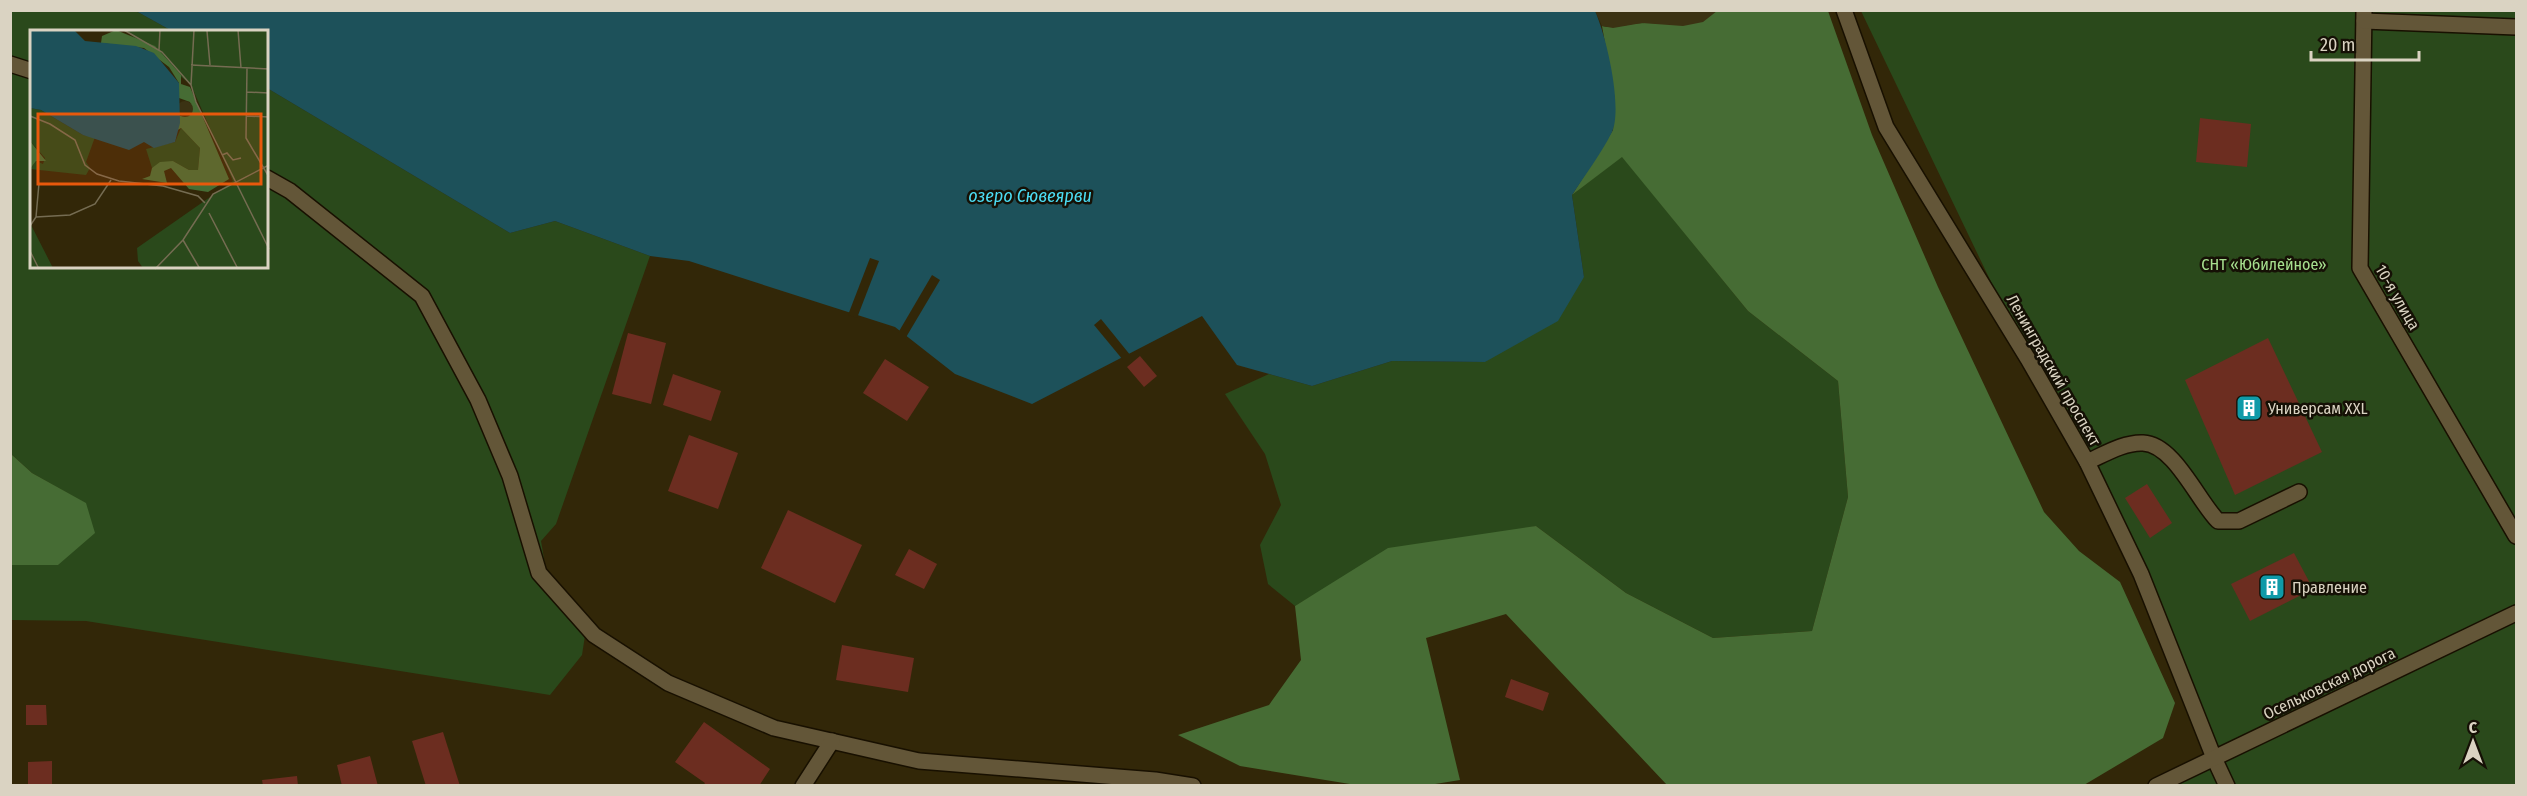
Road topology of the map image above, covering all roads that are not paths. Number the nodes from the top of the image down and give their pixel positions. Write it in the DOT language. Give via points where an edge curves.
graph roads {
  1 [pos="1844,10"];
  2 [pos="2364,16"];
  3 [pos="2517,27"];
  4 [pos="10,64"];
  5 [pos="30,70"];
  6 [pos="268,179"];
  7 [pos="2087,462"];
  8 [pos="2299,492"];
  9 [pos="2517,536"];
  10 [pos="2517,613"];
  11 [pos="832,741"];
  12 [pos="2214,758"];
  13 [pos="803,786"];
  14 [pos="1192,786"];
  15 [pos="2156,786"];
  16 [pos="2227,786"];
  1 -- 7 [label="street, Ленинградский проспект" via="1886,127"];
  2 -- 3 [label="street"];
  2 -- 9 [label="street, 10-я улица" via="2360,268"];
  4 -- 5 [label="street"];
  6 -- 11 [label="street" via="290,191 422,296 478,400 510,476 539,573 594,635 668,683 774,728"];
  7 -- 8 [label="street" via="2123,446 2144,442 2167,454 2218,521 2239,521"];
  7 -- 12 [label="street, Ленинградский проспект" via="2141,574"];
  10 -- 12 [label="street, Осельковская дорога"];
  11 -- 13 [label="street"];
  11 -- 14 [label="street" via="918,760"];
  12 -- 15 [label="street, Осельковская дорога"];
  12 -- 16 [label="street, Ленинградский проспект"];
}
